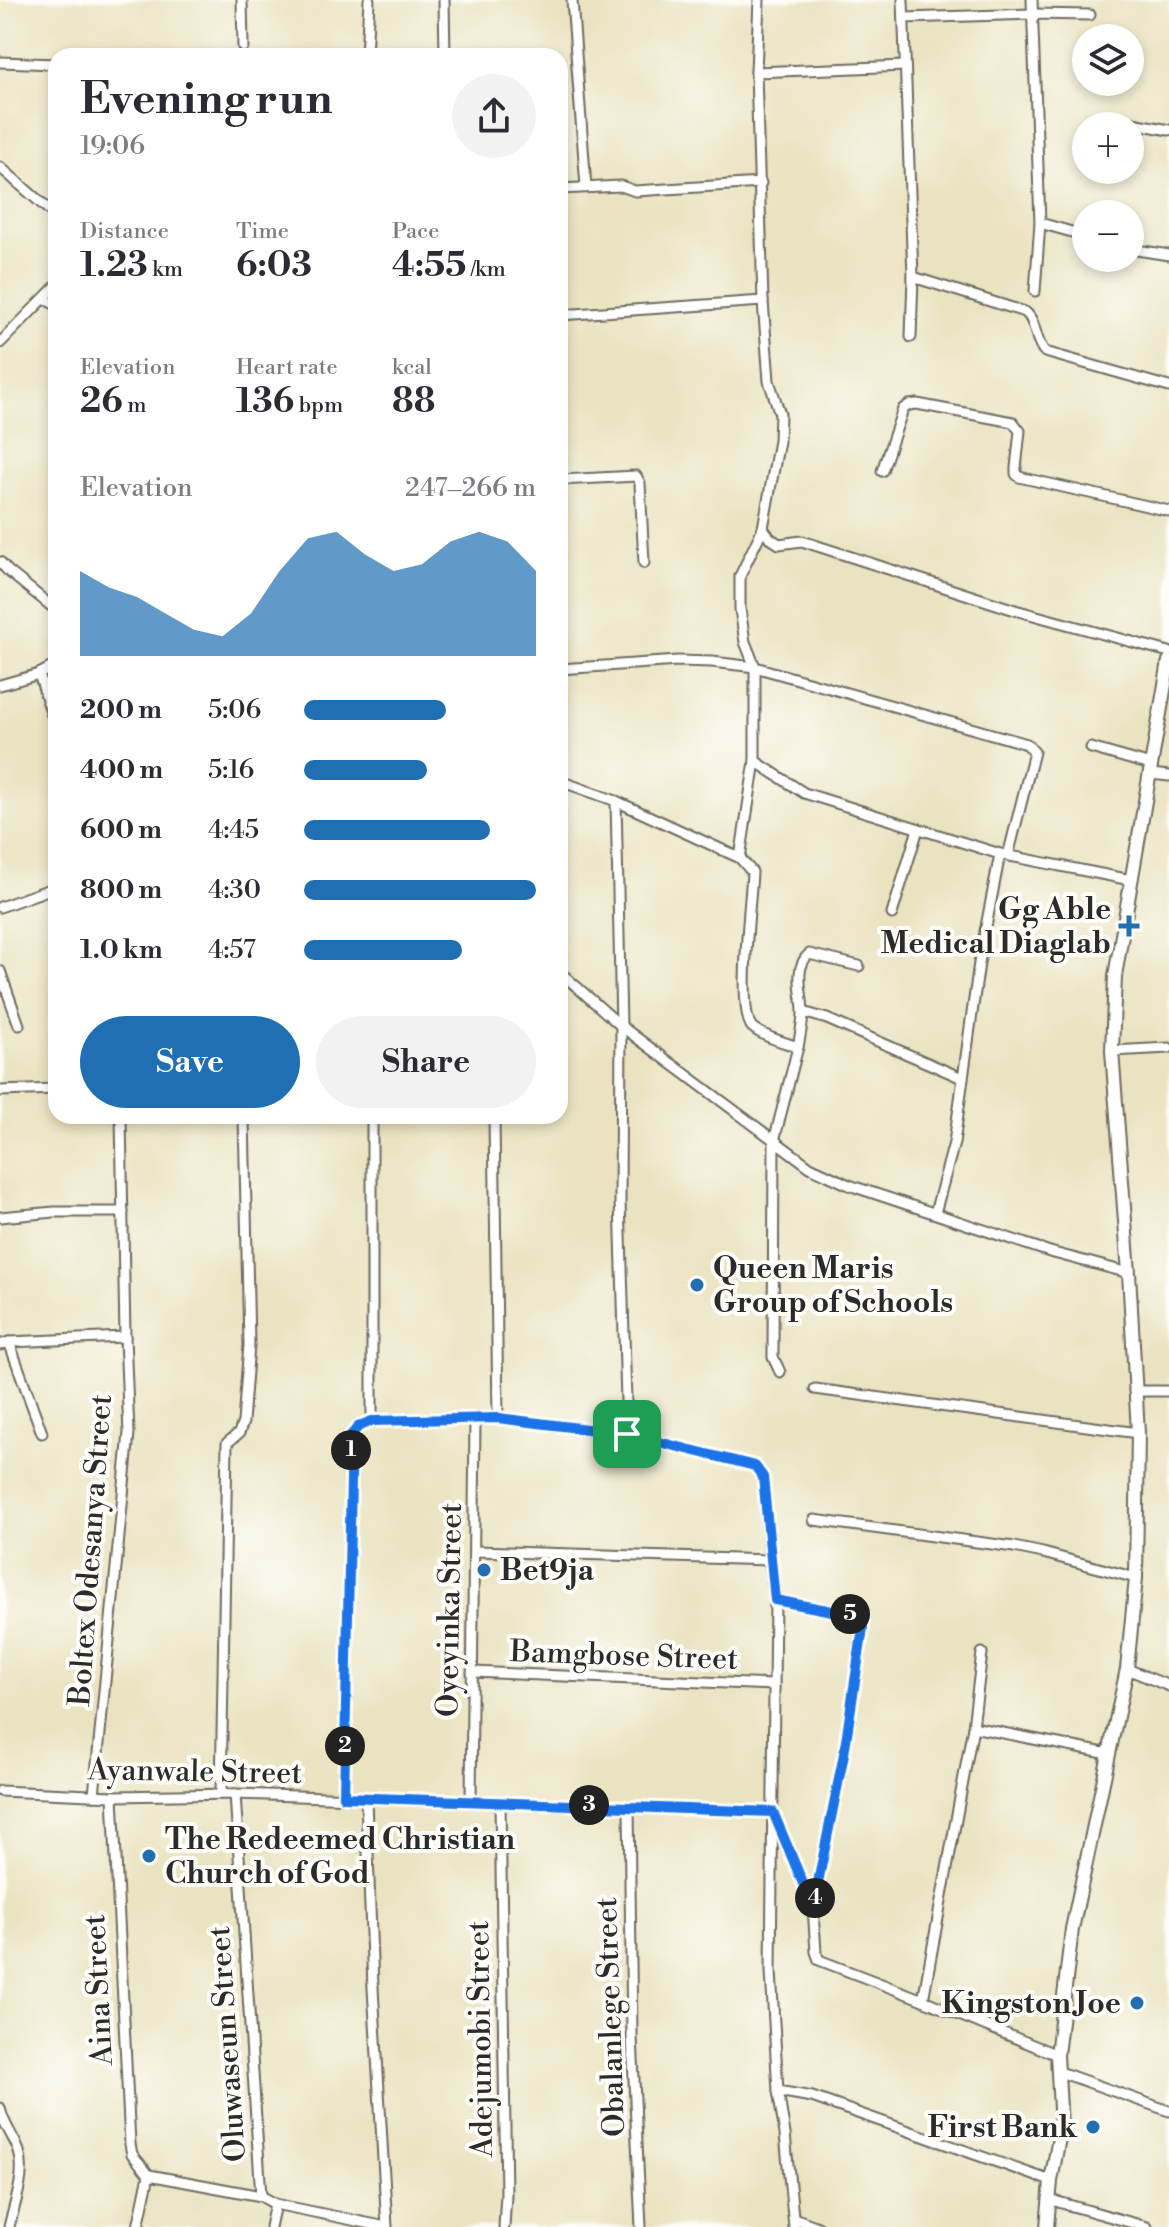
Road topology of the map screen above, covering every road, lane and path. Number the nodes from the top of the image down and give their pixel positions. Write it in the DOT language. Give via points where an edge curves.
graph roads {
  1 [pos="242,0"];
  2 [pos="369,0"];
  3 [pos="444,0"];
  4 [pos="572,0"];
  5 [pos="759,0"];
  6 [pos="903,0"];
  7 [pos="1032,0"];
  8 [pos="1032,14"];
  9 [pos="1090,15"];
  10 [pos="904,18"];
  11 [pos="243,47"];
  12 [pos="366,48"];
  13 [pos="445,48"];
  14 [pos="0,62"];
  15 [pos="48,64"];
  16 [pos="905,66"];
  17 [pos="756,72"];
  18 [pos="1144,125"];
  19 [pos="1169,130"];
  20 [pos="0,167"];
  21 [pos="761,183"];
  22 [pos="586,187"];
  23 [pos="568,188"];
  24 [pos="48,209"];
  25 [pos="1040,223"];
  26 [pos="1072,232"];
  27 [pos="1144,251"];
  28 [pos="1169,255"];
  29 [pos="913,277"];
  30 [pos="1035,291"];
  31 [pos="48,295"];
  32 [pos="45,299"];
  33 [pos="48,301"];
  34 [pos="763,301"];
  35 [pos="568,314"];
  36 [pos="911,337"];
  37 [pos="0,343"];
  38 [pos="1169,387"];
  39 [pos="882,471"];
  40 [pos="568,480"];
  41 [pos="1169,511"];
  42 [pos="763,528"];
  43 [pos="0,562"];
  44 [pos="644,563"];
  45 [pos="48,604"];
  46 [pos="1169,652"];
  47 [pos="1169,661"];
  48 [pos="755,667"];
  49 [pos="568,668"];
  50 [pos="48,669"];
  51 [pos="39,674"];
  52 [pos="0,685"];
  53 [pos="48,703"];
  54 [pos="1091,748"];
  55 [pos="755,761"];
  56 [pos="1151,769"];
  57 [pos="1169,776"];
  58 [pos="568,784"];
  59 [pos="616,801"];
  60 [pos="918,829"];
  61 [pos="1004,855"];
  62 [pos="740,858"];
  63 [pos="1131,880"];
  64 [pos="48,890"];
  65 [pos="0,907"];
  66 [pos="892,914"];
  67 [pos="859,966"];
  68 [pos="0,971"];
  69 [pos="568,979"];
  70 [pos="803,1012"];
  71 [pos="19,1025"];
  72 [pos="621,1026"];
  73 [pos="798,1047"];
  74 [pos="1169,1048"];
  75 [pos="1112,1051"];
  76 [pos="962,1078"];
  77 [pos="48,1089"];
  78 [pos="0,1091"];
  79 [pos="121,1124"];
  80 [pos="244,1124"];
  81 [pos="372,1124"];
  82 [pos="494,1124"];
  83 [pos="774,1141"];
  84 [pos="123,1212"];
  85 [pos="935,1213"];
  86 [pos="0,1217"];
  87 [pos="1129,1273"];
  88 [pos="125,1337"];
  89 [pos="4,1343"];
  90 [pos="780,1372"];
  91 [pos="815,1389"];
  92 [pos="1134,1391"];
  93 [pos="1169,1391"];
  94 [pos="498,1418"];
  95 [pos="475,1419"];
  96 [pos="372,1421"];
  97 [pos="42,1433"];
  98 [pos="1138,1433"];
  99 [pos="627,1434"];
  100 [pos="814,1520"];
  101 [pos="474,1551"];
  102 [pos="770,1560"];
  103 [pos="1136,1578"];
  104 [pos="775,1600"];
  105 [pos="982,1653"];
  106 [pos="1127,1669"];
  107 [pos="472,1672"];
  108 [pos="774,1685"];
  109 [pos="1169,1686"];
  110 [pos="973,1727"];
  111 [pos="1109,1754"];
  112 [pos="0,1791"];
  113 [pos="221,1794"];
  114 [pos="235,1794"];
  115 [pos="94,1795"];
  116 [pos="113,1796"];
  117 [pos="344,1797"];
  118 [pos="366,1799"];
  119 [pos="471,1802"];
  120 [pos="500,1802"];
  121 [pos="629,1806"];
  122 [pos="773,1812"];
  123 [pos="813,1907"];
  124 [pos="923,2000"];
  125 [pos="1057,2055"];
  126 [pos="1057,2071"];
  127 [pos="778,2091"];
  128 [pos="0,2108"];
  129 [pos="1169,2111"];
  130 [pos="149,2175"];
  131 [pos="1051,2181"];
  132 [pos="261,2196"];
  133 [pos="1051,2200"];
  134 [pos="275,2204"];
  135 [pos="794,2222"];
  136 [pos="9,2227"];
  137 [pos="138,2227"];
  138 [pos="270,2227"];
  139 [pos="387,2227"];
  140 [pos="504,2227"];
  141 [pos="641,2227"];
  142 [pos="818,2227"];
  143 [pos="1047,2227"];
  144 [pos="1147,2227"];
  1 -- 11 [label="street"];
  2 -- 12 [label="street"];
  3 -- 13 [label="street"];
  4 -- 22 [label="street"];
  5 -- 17 [label="street"];
  6 -- 10 [label="street"];
  7 -- 8 [label="street"];
  8 -- 9 [label="street"];
  8 -- 10 [label="street"];
  8 -- 25 [label="street"];
  10 -- 16 [label="street"];
  14 -- 15 [label="street"];
  16 -- 17 [label="street"];
  16 -- 29 [label="street"];
  17 -- 21 [label="street"];
  18 -- 19 [label="street"];
  20 -- 24 [label="street"];
  21 -- 22 [label="street" via="635,191"];
  21 -- 34 [label="street"];
  22 -- 23 [label="street"];
  25 -- 26 [label="street"];
  25 -- 30 [label="street"];
  27 -- 28 [label="street"];
  29 -- 36 [label="street"];
  29 -- 38 [label="street" via="1025,312 1045,352"];
  31 -- 32 [label="street"];
  32 -- 33 [label="street"];
  32 -- 37 [label="street"];
  34 -- 35 [label="street"];
  34 -- 42 [label="street" via="769,381 780,414"];
  39 -- 41 [label="street" via="903,409 917,404 1013,422 1020,431 1019,477"];
  40 -- 44 [label="street" via="636,476"];
  42 -- 46 [label="street" via="779,544 802,541 1015,610"];
  42 -- 48 [label="street" via="740,576 745,642"];
  43 -- 45 [label="street"];
  47 -- 56 [label="main road"];
  48 -- 49 [label="street" via="678,661"];
  48 -- 55 [label="street"];
  48 -- 61 [label="street" via="1030,746 1034,752"];
  50 -- 51 [label="street"];
  51 -- 52 [label="street"];
  51 -- 53 [label="street"];
  54 -- 56 [label="street"];
  55 -- 60 [label="street" via="804,793"];
  55 -- 62 [label="street"];
  56 -- 57 [label="street"];
  56 -- 63 [label="main road"];
  58 -- 59 [label="street"];
  59 -- 62 [label="street"];
  59 -- 72 [label="street"];
  60 -- 61 [label="street"];
  60 -- 66 [label="street"];
  61 -- 63 [label="street"];
  61 -- 76 [label="street" via="979,963"];
  62 -- 73 [label="street" via="752,872 746,1017 756,1030"];
  63 -- 75 [label="main road" via="1115,976"];
  64 -- 65 [label="street"];
  67 -- 70 [label="street" via="809,954 801,965 799,984"];
  68 -- 71 [label="street"];
  69 -- 72 [label="street"];
  70 -- 73 [label="street"];
  70 -- 76 [label="street"];
  72 -- 83 [label="street"];
  72 -- 99 [label="street"];
  73 -- 83 [label="street"];
  74 -- 75 [label="street"];
  75 -- 87 [label="main road"];
  76 -- 85 [label="street" via="954,1143"];
  77 -- 78 [label="street"];
  79 -- 84 [label="street, Boltex Odesanya Street"];
  80 -- 113 [label="street" via="249,1345 243,1422 227,1443"];
  81 -- 96 [label="street"];
  82 -- 94 [label="street"];
  83 -- 85 [label="street" via="810,1167 849,1185"];
  83 -- 90 [label="street" via="773,1357"];
  84 -- 86 [label="street"];
  84 -- 88 [label="street, Boltex Odesanya Street"];
  85 -- 87 [label="street"];
  87 -- 92 [label="main road"];
  88 -- 89 [label="street"];
  88 -- 115 [label="street, Boltex Odesanya Street" via="129,1433"];
  89 -- 97 [label="street"];
  91 -- 98 [label="street"];
  92 -- 93 [label="street"];
  92 -- 98 [label="main road"];
  94 -- 95 [label="street"];
  94 -- 99 [label="street"];
  95 -- 96 [label="street"];
  95 -- 101 [label="street, Oyeyinka Street"];
  96 -- 117 [label="street" via="352,1434"];
  98 -- 103 [label="main road"];
  99 -- 102 [label="street" via="755,1466 763,1477"];
  100 -- 103 [label="street" via="1014,1547"];
  101 -- 102 [label="street"];
  101 -- 107 [label="street, Oyeyinka Street"];
  102 -- 104 [label="street"];
  103 -- 106 [label="main road"];
  104 -- 108 [label="street"];
  104 -- 123 [label="street" via="858,1616 863,1628"];
  105 -- 110 [label="street"];
  106 -- 109 [label="street"];
  106 -- 111 [label="main road"];
  107 -- 108 [label="street, Bamgbose Street"];
  107 -- 119 [label="street, Oyeyinka Street"];
  108 -- 122 [label="street"];
  110 -- 111 [label="street"];
  110 -- 124 [label="street"];
  111 -- 125 [label="main road" via="1072,1929"];
  112 -- 115 [label="street, Ayanwale Street"];
  113 -- 114 [label="street, Ayanwale Street"];
  113 -- 116 [label="street, Ayanwale Street"];
  114 -- 117 [label="street, Ayanwale Street"];
  114 -- 132 [label="street, Oluwaseun Street"];
  115 -- 116 [label="street, Ayanwale Street"];
  116 -- 130 [label="street, Aina Street" via="130,2144"];
  117 -- 118 [label="street, Ayanwale Street"];
  118 -- 119 [label="street, Ayanwale Street"];
  118 -- 139 [label="street"];
  119 -- 120 [label="street, Ayanwale Street"];
  120 -- 121 [label="street, Ayanwale Street"];
  120 -- 140 [label="street, Adejumobi Street"];
  121 -- 122 [label="street, Ayanwale Street"];
  121 -- 141 [label="street, Obalanlege Street"];
  122 -- 123 [label="street"];
  122 -- 127 [label="street" via="771,1971"];
  123 -- 124 [label="street" via="819,1960"];
  124 -- 125 [label="street"];
  125 -- 126 [label="main road"];
  126 -- 129 [label="street"];
  126 -- 131 [label="main road" via="1061,2127"];
  127 -- 131 [label="street" via="812,2097"];
  127 -- 135 [label="street"];
  128 -- 136 [label="street" via="22,2161"];
  130 -- 132 [label="street"];
  130 -- 137 [label="street"];
  131 -- 133 [label="main road"];
  132 -- 134 [label="street"];
  133 -- 143 [label="main road"];
  133 -- 144 [label="street"];
  134 -- 138 [label="street"];
  134 -- 139 [label="street"];
  135 -- 142 [label="street"];
}
